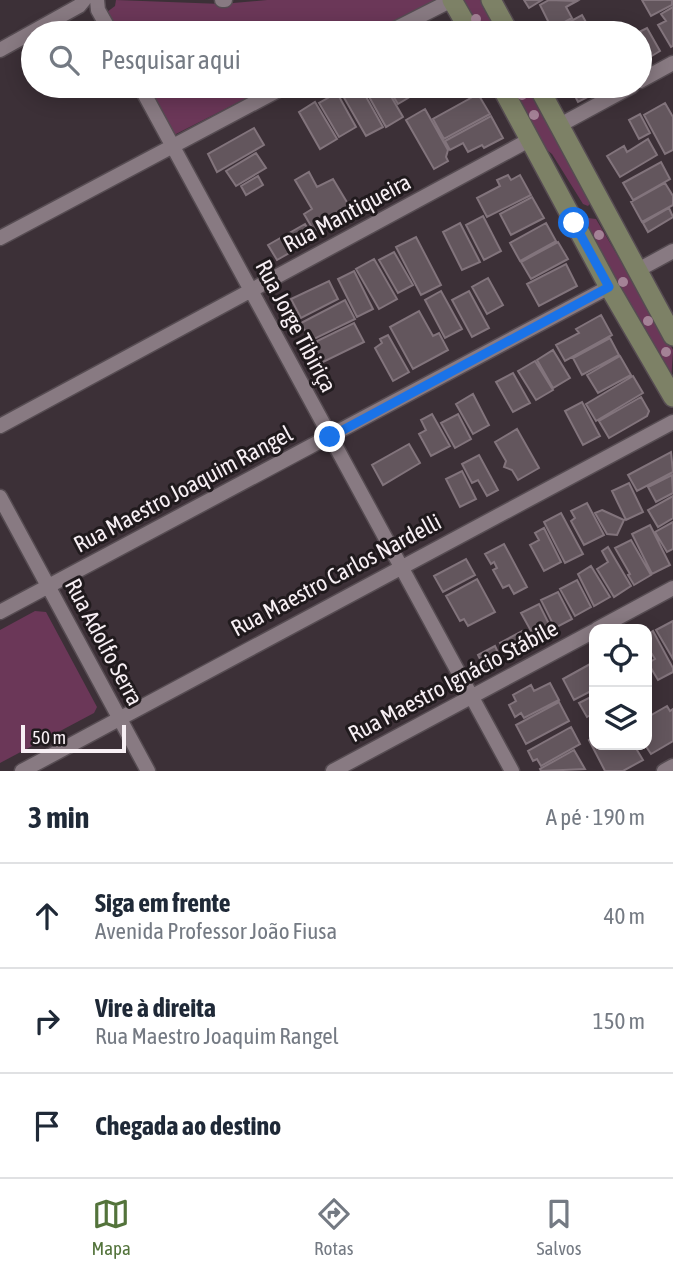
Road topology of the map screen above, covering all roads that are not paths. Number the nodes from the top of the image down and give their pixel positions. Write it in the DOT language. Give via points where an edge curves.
graph roads {
  1 [pos="84,0"];
  2 [pos="97,0"];
  3 [pos="452,0"];
  4 [pos="491,0"];
  5 [pos="52,21"];
  6 [pos="105,21"];
  7 [pos="411,21"];
  8 [pos="464,21"];
  9 [pos="502,21"];
  10 [pos="21,38"];
  11 [pos="0,50"];
  12 [pos="673,63"];
  13 [pos="652,74"];
  14 [pos="147,98"];
  15 [pos="263,98"];
  16 [pos="508,98"];
  17 [pos="545,98"];
  18 [pos="610,98"];
  19 [pos="560,125"];
  20 [pos="531,139"];
  21 [pos="172,145"];
  22 [pos="603,207"];
  23 [pos="574,223"];
  24 [pos="0,238"];
  25 [pos="673,251"];
  26 [pos="638,270"];
  27 [pos="609,287"];
  28 [pos="251,291"];
  29 [pos="673,336"];
  30 [pos="673,397"];
  31 [pos="673,422"];
  32 [pos="0,426"];
  33 [pos="330,437"];
  34 [pos="0,497"];
  35 [pos="401,566"];
  36 [pos="48,586"];
  37 [pos="673,588"];
  38 [pos="0,612"];
  39 [pos="606,624"];
  40 [pos="589,633"];
  41 [pos="472,696"];
  42 [pos="119,717"];
  43 [pos="673,766"];
  44 [pos="22,771"];
  45 [pos="148,771"];
  46 [pos="333,771"];
  47 [pos="512,771"];
  48 [pos="664,771"];
  1 -- 5 [label="street"];
  2 -- 6 [label="street"];
  3 -- 7 [label="street"];
  3 -- 8 [label="main road"];
  4 -- 9 [label="main road"];
  10 -- 11 [label="street"];
  12 -- 13 [label="street"];
  14 -- 21 [label="street, Rua Jorge Tibiriça"];
  15 -- 21 [label="street"];
  16 -- 20 [label="main road"];
  17 -- 19 [label="main road"];
  18 -- 19 [label="street"];
  19 -- 22 [label="main road"];
  20 -- 23 [label="main road"];
  20 -- 28 [label="street, Rua Mantiqueira"];
  21 -- 24 [label="street"];
  21 -- 28 [label="street, Rua Jorge Tibiriça"];
  22 -- 23 [label="main road"];
  22 -- 26 [label="main road"];
  23 -- 27 [label="main road"];
  25 -- 26 [label="street"];
  26 -- 29 [label="main road"];
  27 -- 30 [label="main road"];
  27 -- 33 [label="street, Rua Maestro Joaquim Rangel"];
  28 -- 32 [label="street, Rua Mantiqueira"];
  28 -- 33 [label="street, Rua Jorge Tibiriça"];
  31 -- 35 [label="street, Rua Maestro Carlos Nardelli"];
  33 -- 35 [label="street, Rua Jorge Tibiriça"];
  33 -- 36 [label="street, Rua Maestro Joaquim Rangel"];
  34 -- 36 [label="street, Rua Adolfo Serra"];
  35 -- 41 [label="street, Rua Jorge Tibiriça"];
  35 -- 42 [label="street, Rua Maestro Carlos Nardelli"];
  36 -- 38 [label="street, Rua Maestro Joaquim Rangel"];
  36 -- 42 [label="street, Rua Adolfo Serra"];
  37 -- 39 [label="street, Rua Maestro Ignácio Stábile"];
  40 -- 41 [label="street, Rua Maestro Ignácio Stábile"];
  41 -- 46 [label="street, Rua Maestro Ignácio Stábile"];
  41 -- 47 [label="street, Rua Jorge Tibiriça"];
  42 -- 44 [label="street, Rua Maestro Carlos Nardelli"];
  42 -- 45 [label="street, Rua Adolfo Serra"];
  43 -- 48 [label="street"];
}
